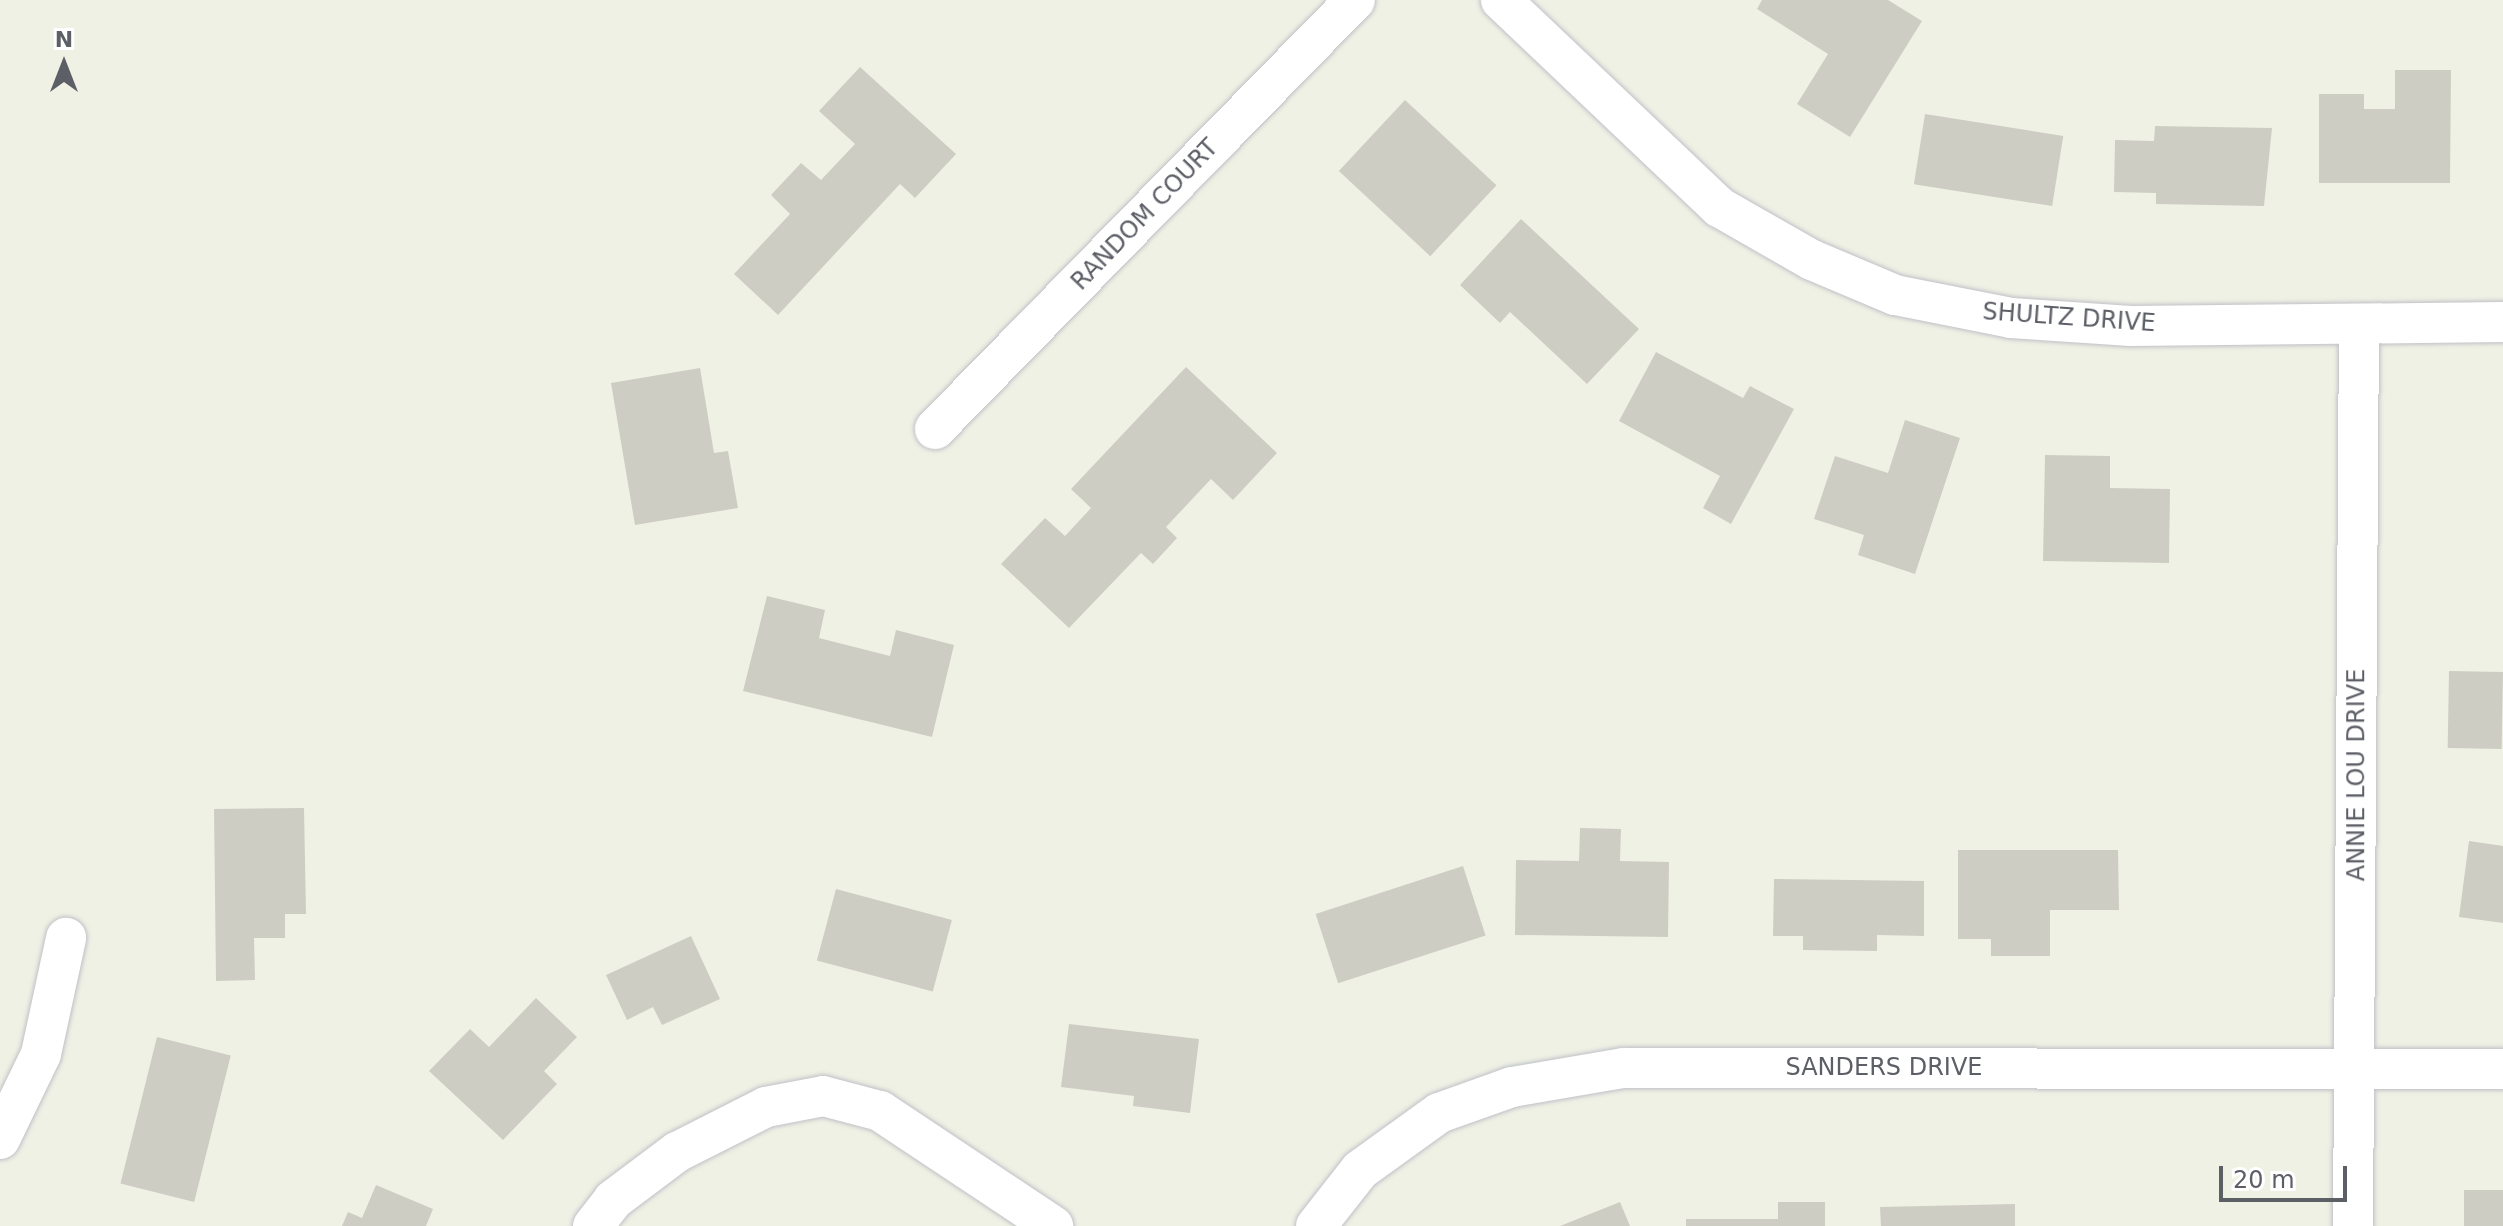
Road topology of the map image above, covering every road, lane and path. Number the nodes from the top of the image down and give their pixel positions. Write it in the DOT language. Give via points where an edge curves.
graph roads {
  1 [pos="1355,0"];
  2 [pos="1501,0"];
  3 [pos="2503,322"];
  4 [pos="2359,324"];
  5 [pos="935,429"];
  6 [pos="66,938"];
  7 [pos="2356,1066"];
  8 [pos="2503,1069"];
  9 [pos="0,1139"];
  10 [pos="593,1226"];
  11 [pos="1053,1226"];
  12 [pos="1316,1226"];
  13 [pos="2353,1226"];
  1 -- 5 [label="street, RANDOM COURT"];
  2 -- 4 [label="street, SHULTZ DRIVE" via="1719,207 1812,260 1895,295 2011,318 2131,326"];
  3 -- 4 [label="street, SHULTZ DRIVE"];
  4 -- 7 [label="street, ANNIE LOU DRIVE"];
  6 -- 9 [label="street" via="41,1054"];
  7 -- 8 [label="street, SANDERS DRIVE"];
  7 -- 12 [label="street, SANDERS DRIVE" via="1623,1068 1512,1087 1439,1113 1360,1170"];
  7 -- 13 [label="street, ANNIE LOU DRIVE"];
  10 -- 11 [label="street" via="613,1200 677,1152 766,1107 823,1096 880,1111"];
}
